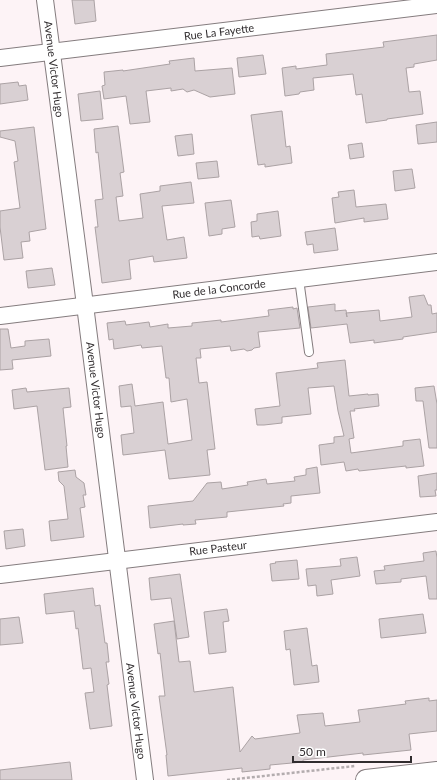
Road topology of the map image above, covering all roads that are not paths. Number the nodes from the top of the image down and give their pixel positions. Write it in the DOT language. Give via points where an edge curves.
graph roads {
  1 [pos="45,0"];
  2 [pos="437,5"];
  3 [pos="52,52"];
  4 [pos="0,58"];
  5 [pos="437,262"];
  6 [pos="299,279"];
  7 [pos="85,305"];
  8 [pos="0,316"];
  9 [pos="309,352"];
  10 [pos="437,522"];
  11 [pos="117,561"];
  12 [pos="0,575"];
  13 [pos="437,772"];
  14 [pos="362,773"];
  15 [pos="392,779"];
  16 [pos="145,780"];
  1 -- 3 [label="street, Avenue Victor Hugo"];
  2 -- 3 [label="street, Rue La Fayette"];
  3 -- 4 [label="street, Rue La Fayette"];
  3 -- 7 [label="street, Avenue Victor Hugo"];
  5 -- 6 [label="street, Rue de la Concorde"];
  6 -- 7 [label="street, Rue de la Concorde"];
  6 -- 9 [label="lane"];
  7 -- 8 [label="street, Rue de la Concorde"];
  7 -- 11 [label="street, Avenue Victor Hugo"];
  10 -- 11 [label="street, Rue Pasteur"];
  11 -- 12 [label="street, Rue Pasteur"];
  11 -- 16 [label="street, Avenue Victor Hugo"];
  13 -- 15 [label="street"];
  14 -- 15 [label="street"];
}
